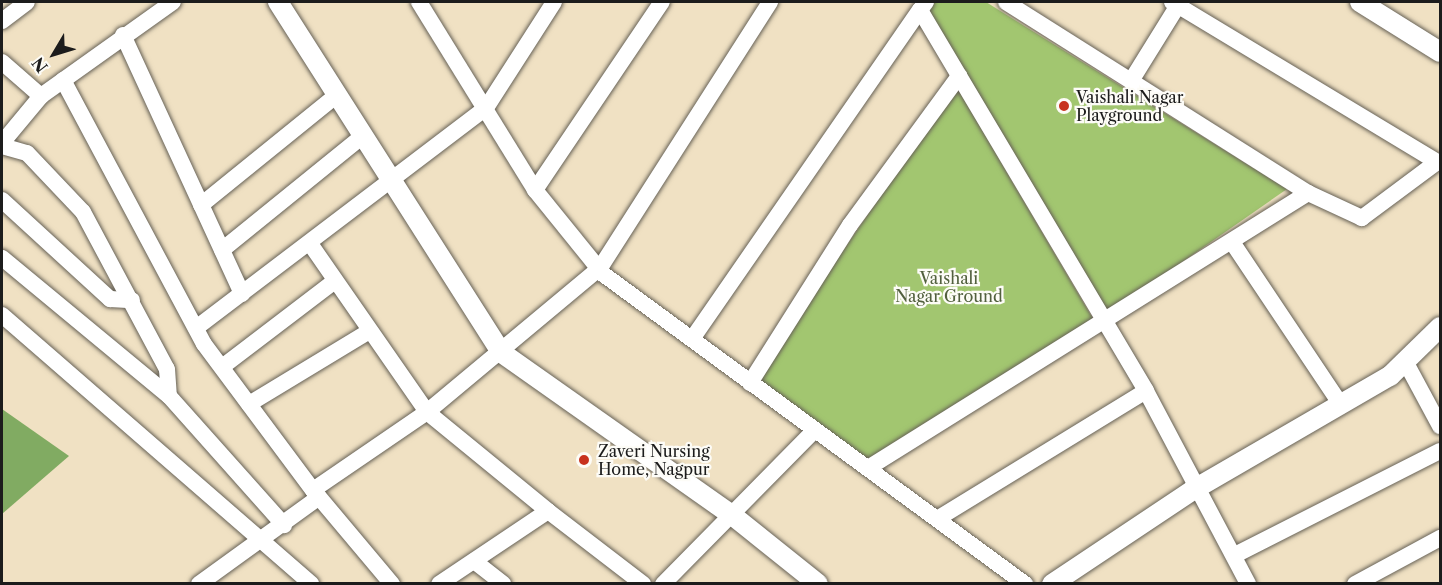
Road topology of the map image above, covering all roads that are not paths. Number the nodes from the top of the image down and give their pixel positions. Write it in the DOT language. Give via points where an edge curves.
graph roads {
  1 [pos="25,2"];
  2 [pos="173,2"];
  3 [pos="278,2"];
  4 [pos="419,2"];
  5 [pos="554,2"];
  6 [pos="662,2"];
  7 [pos="770,2"];
  8 [pos="1006,2"];
  9 [pos="1360,2"];
  10 [pos="1176,3"];
  11 [pos="923,6"];
  12 [pos="2,21"];
  13 [pos="123,35"];
  14 [pos="1440,52"];
  15 [pos="2,62"];
  16 [pos="959,76"];
  17 [pos="63,80"];
  18 [pos="1131,81"];
  19 [pos="338,94"];
  20 [pos="41,96"];
  21 [pos="486,108"];
  22 [pos="364,135"];
  23 [pos="2,144"];
  24 [pos="1439,163"];
  25 [pos="394,182"];
  26 [pos="535,190"];
  27 [pos="1308,193"];
  28 [pos="2,200"];
  29 [pos="201,205"];
  30 [pos="1232,242"];
  31 [pos="311,245"];
  32 [pos="222,250"];
  33 [pos="2,258"];
  34 [pos="600,268"];
  35 [pos="335,281"];
  36 [pos="242,294"];
  37 [pos="132,300"];
  38 [pos="2,315"];
  39 [pos="1106,323"];
  40 [pos="1440,327"];
  41 [pos="196,328"];
  42 [pos="368,332"];
  43 [pos="692,339"];
  44 [pos="502,352"];
  45 [pos="1405,361"];
  46 [pos="222,368"];
  47 [pos="750,383"];
  48 [pos="1146,392"];
  49 [pos="170,396"];
  50 [pos="249,404"];
  51 [pos="1341,405"];
  52 [pos="427,412"];
  53 [pos="1440,426"];
  54 [pos="815,430"];
  55 [pos="1440,452"];
  56 [pos="868,468"];
  57 [pos="1195,490"];
  58 [pos="316,494"];
  59 [pos="548,511"];
  60 [pos="732,515"];
  61 [pos="937,519"];
  62 [pos="284,525"];
  63 [pos="1440,538"];
  64 [pos="263,539"];
  65 [pos="1235,555"];
  66 [pos="474,561"];
  67 [pos="199,584"];
  68 [pos="311,584"];
  69 [pos="392,584"];
  70 [pos="439,584"];
  71 [pos="503,584"];
  72 [pos="644,584"];
  73 [pos="663,584"];
  74 [pos="818,584"];
  75 [pos="1024,584"];
  76 [pos="1052,584"];
  77 [pos="1248,584"];
  78 [pos="1354,584"];
  1 -- 12 [label="street"];
  2 -- 13 [label="street"];
  3 -- 19 [label="street"];
  4 -- 21 [label="street"];
  5 -- 21 [label="street"];
  6 -- 26 [label="street"];
  7 -- 34 [label="street"];
  8 -- 18 [label="street"];
  9 -- 14 [label="street"];
  10 -- 18 [label="street"];
  10 -- 24 [label="street"];
  11 -- 16 [label="street"];
  11 -- 43 [label="street"];
  13 -- 17 [label="street"];
  13 -- 29 [label="street"];
  15 -- 20 [label="street"];
  16 -- 39 [label="street"];
  16 -- 47 [label="street" via="850,225"];
  17 -- 20 [label="street"];
  17 -- 41 [label="street"];
  18 -- 27 [label="street"];
  19 -- 22 [label="street"];
  19 -- 29 [label="street"];
  20 -- 23 [label="street"];
  21 -- 25 [label="street"];
  21 -- 26 [label="street"];
  22 -- 25 [label="street"];
  22 -- 32 [label="street"];
  23 -- 37 [label="street" via="27,153 83,212"];
  24 -- 27 [label="street" via="1362,218"];
  25 -- 31 [label="street"];
  25 -- 44 [label="street"];
  26 -- 34 [label="street"];
  27 -- 30 [label="street"];
  28 -- 37 [label="street" via="110,299"];
  29 -- 32 [label="street"];
  30 -- 39 [label="street"];
  30 -- 51 [label="street"];
  31 -- 35 [label="street"];
  31 -- 36 [label="street"];
  32 -- 36 [label="street"];
  33 -- 49 [label="street"];
  34 -- 43 [label="street"];
  34 -- 44 [label="street"];
  35 -- 42 [label="street"];
  35 -- 46 [label="street"];
  36 -- 41 [label="street"];
  37 -- 49 [label="street" via="167,369"];
  38 -- 64 [label="street"];
  39 -- 48 [label="street"];
  39 -- 56 [label="street"];
  40 -- 45 [label="street"];
  41 -- 46 [label="street"];
  42 -- 50 [label="street"];
  42 -- 52 [label="street"];
  43 -- 47 [label="street"];
  44 -- 52 [label="street"];
  44 -- 60 [label="street"];
  45 -- 51 [label="street"];
  45 -- 53 [label="street"];
  46 -- 50 [label="street"];
  47 -- 54 [label="street"];
  48 -- 57 [label="street"];
  48 -- 61 [label="street"];
  49 -- 62 [label="street"];
  50 -- 58 [label="street"];
  51 -- 57 [label="street"];
  52 -- 58 [label="street"];
  52 -- 59 [label="street"];
  54 -- 56 [label="street"];
  54 -- 60 [label="street"];
  55 -- 65 [label="street"];
  56 -- 61 [label="street"];
  57 -- 65 [label="street"];
  57 -- 76 [label="street"];
  58 -- 62 [label="street"];
  58 -- 69 [label="street"];
  59 -- 66 [label="street"];
  59 -- 72 [label="street"];
  60 -- 73 [label="street"];
  60 -- 74 [label="street"];
  61 -- 75 [label="street"];
  62 -- 64 [label="street"];
  63 -- 78 [label="street"];
  64 -- 67 [label="street"];
  64 -- 68 [label="street"];
  65 -- 77 [label="street"];
  66 -- 70 [label="street"];
  66 -- 71 [label="street"];
}
